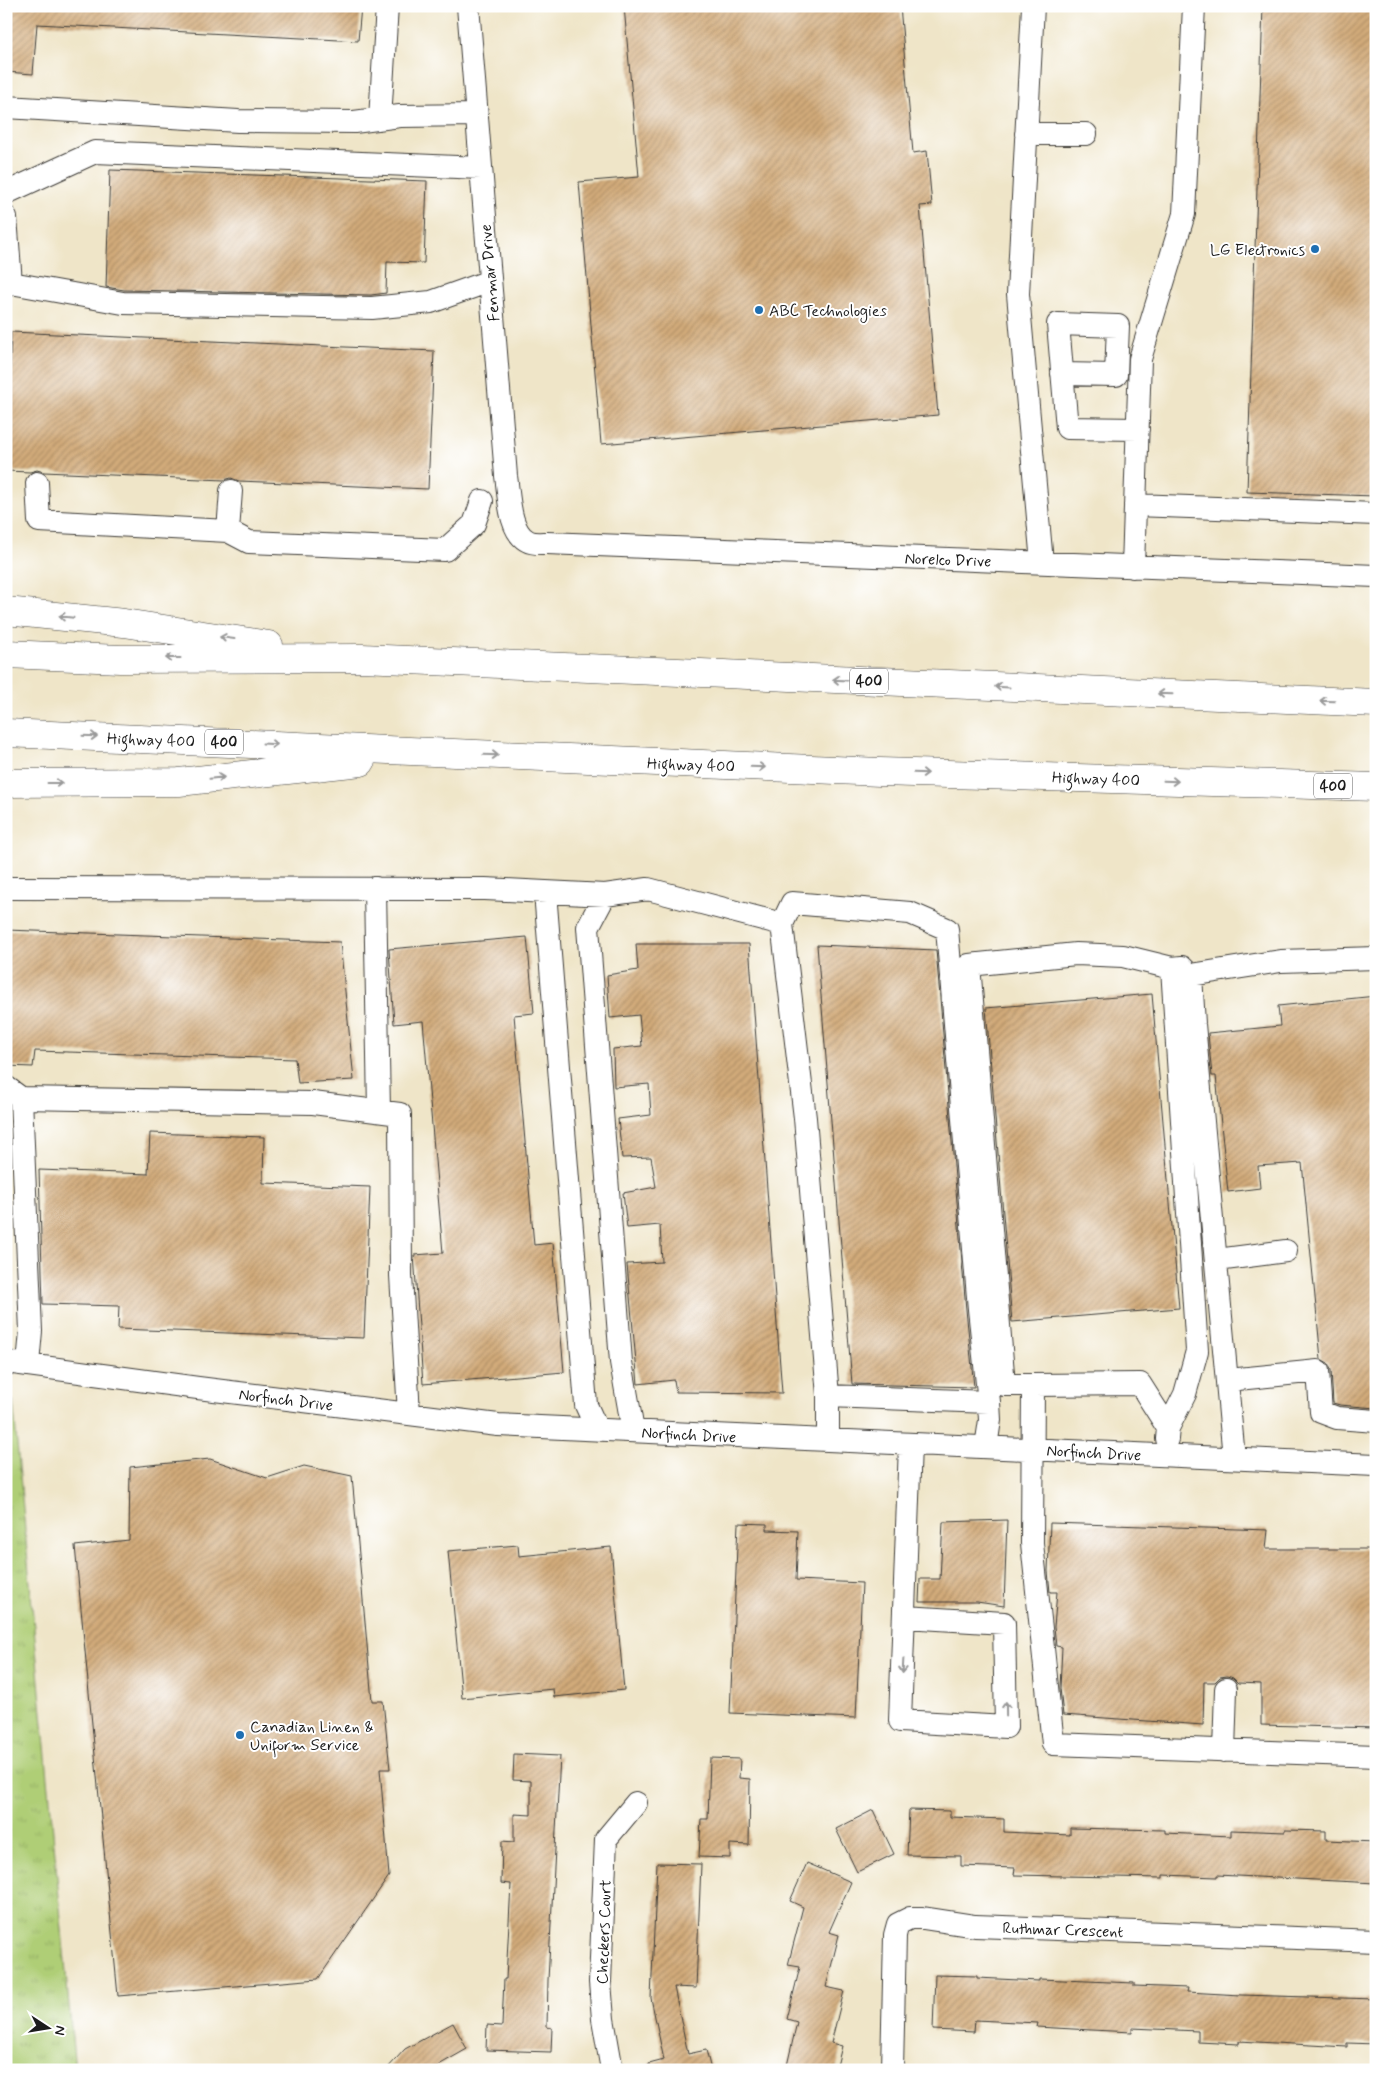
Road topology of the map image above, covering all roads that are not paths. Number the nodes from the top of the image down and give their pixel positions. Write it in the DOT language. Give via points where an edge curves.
graph roads {
  1 [pos="387,6"];
  2 [pos="468,6"];
  3 [pos="1034,6"];
  4 [pos="1194,6"];
  5 [pos="6,107"];
  6 [pos="477,115"];
  7 [pos="380,119"];
  8 [pos="1026,134"];
  9 [pos="1086,134"];
  10 [pos="481,168"];
  11 [pos="6,193"];
  12 [pos="6,217"];
  13 [pos="490,281"];
  14 [pos="8,285"];
  15 [pos="1062,374"];
  16 [pos="1116,375"];
  17 [pos="1140,376"];
  18 [pos="1138,429"];
  19 [pos="37,483"];
  20 [pos="230,491"];
  21 [pos="482,501"];
  22 [pos="1135,505"];
  23 [pos="1376,514"];
  24 [pos="228,531"];
  25 [pos="522,537"];
  26 [pos="1042,563"];
  27 [pos="1133,567"];
  28 [pos="1376,576"];
  29 [pos="6,611"];
  30 [pos="6,654"];
  31 [pos="362,658"];
  32 [pos="1376,703"];
  33 [pos="6,733"];
  34 [pos="442,753"];
  35 [pos="6,783"];
  36 [pos="1376,787"];
  37 [pos="6,888"];
  38 [pos="375,888"];
  39 [pos="545,892"];
  40 [pos="606,895"];
  41 [pos="782,924"];
  42 [pos="1376,958"];
  43 [pos="1182,971"];
  44 [pos="14,1093"];
  45 [pos="379,1111"];
  46 [pos="1286,1251"];
  47 [pos="1217,1260"];
  48 [pos="619,1328"];
  49 [pos="580,1332"];
  50 [pos="17,1363"];
  51 [pos="1228,1380"];
  52 [pos="1033,1386"];
  53 [pos="994,1391"];
  54 [pos="828,1396"];
  55 [pos="410,1414"];
  56 [pos="1376,1420"];
  57 [pos="1168,1428"];
  58 [pos="597,1429"];
  59 [pos="633,1431"];
  60 [pos="828,1440"];
  61 [pos="910,1444"];
  62 [pos="986,1447"];
  63 [pos="1032,1449"];
  64 [pos="1166,1455"];
  65 [pos="1234,1458"];
  66 [pos="1376,1465"];
  67 [pos="905,1618"];
  68 [pos="1226,1689"];
  69 [pos="1224,1751"];
  70 [pos="1376,1756"];
  71 [pos="636,1804"];
  72 [pos="1376,1941"];
  73 [pos="612,2070"];
  74 [pos="892,2070"];
  1 -- 7 [label="street"];
  2 -- 6 [label="street, Fenmar Drive"];
  3 -- 8 [label="street"];
  4 -- 17 [label="street" via="1184,214 1140,359"];
  5 -- 7 [label="street" via="238,121 354,122"];
  6 -- 7 [label="street"];
  6 -- 10 [label="street, Fenmar Drive"];
  8 -- 9 [label="street"];
  8 -- 26 [label="street" via="1018,294"];
  10 -- 11 [label="street" via="95,152"];
  10 -- 13 [label="street, Fenmar Drive"];
  12 -- 14 [label="street"];
  13 -- 14 [label="street" via="432,302 372,308 123,303"];
  13 -- 25 [label="street, Fenmar Drive" via="506,476 515,530"];
  15 -- 16 [label="street"];
  15 -- 16 [label="street" via="1058,324 1118,326"];
  15 -- 18 [label="street" via="1067,428"];
  16 -- 17 [label="street"];
  17 -- 18 [label="street"];
  18 -- 22 [label="street"];
  19 -- 24 [label="street" via="39,521"];
  20 -- 24 [label="street"];
  21 -- 24 [label="street" via="474,524 445,550 250,542"];
  22 -- 23 [label="street"];
  22 -- 27 [label="street"];
  25 -- 26 [label="street, Norelco Drive" via="530,542 548,543"];
  26 -- 27 [label="street, Norelco Drive"];
  27 -- 28 [label="street, Norelco Drive"];
  31 -- 29 [label="highway, one-way" via="124,623"];
  31 -- 30 [label="highway, 400, one-way" via="120,658"];
  32 -- 31 [label="highway, 400, one-way"];
  33 -- 34 [label="highway, Highway 400 / 400, one-way"];
  35 -- 34 [label="highway, one-way" via="179,782"];
  34 -- 36 [label="highway, Highway 400 / 400, one-way" via="883,772"];
  37 -- 38 [label="street"];
  38 -- 39 [label="street"];
  38 -- 45 [label="street"];
  39 -- 40 [label="street"];
  39 -- 49 [label="street"];
  40 -- 41 [label="street" via="648,889"];
  40 -- 48 [label="street" via="588,927"];
  41 -- 53 [label="street" via="792,903 910,913 947,929 979,1309"];
  41 -- 54 [label="street" via="804,1118"];
  42 -- 43 [label="street" via="1281,961"];
  43 -- 47 [label="street" via="1194,1024"];
  43 -- 53 [label="street" via="1123,956 1076,954 969,965"];
  43 -- 57 [label="street" via="1197,1351 1185,1394"];
  44 -- 45 [label="street" via="313,1103"];
  44 -- 50 [label="street" via="31,1331"];
  45 -- 55 [label="street" via="400,1114 401,1275"];
  46 -- 47 [label="street"];
  47 -- 51 [label="street"];
  48 -- 49 [label="street"];
  48 -- 59 [label="street" via="621,1362"];
  49 -- 58 [label="street" via="586,1404"];
  50 -- 55 [label="street, Norfinch Drive"];
  51 -- 56 [label="street" via="1318,1371 1321,1412 1337,1418"];
  51 -- 65 [label="street"];
  52 -- 53 [label="street"];
  52 -- 57 [label="street" via="1140,1384"];
  52 -- 63 [label="street"];
  53 -- 54 [label="street"];
  53 -- 62 [label="street"];
  54 -- 60 [label="street"];
  55 -- 58 [label="street, Norfinch Drive" via="498,1424"];
  57 -- 64 [label="street"];
  58 -- 59 [label="street, Norfinch Drive"];
  59 -- 60 [label="street, Norfinch Drive"];
  60 -- 61 [label="street, Norfinch Drive"];
  61 -- 62 [label="street, Norfinch Drive"];
  61 -- 67 [label="street"];
  62 -- 63 [label="street, Norfinch Drive"];
  63 -- 64 [label="street, Norfinch Drive"];
  63 -- 69 [label="street" via="1032,1543 1053,1744"];
  64 -- 65 [label="street, Norfinch Drive"];
  65 -- 66 [label="street, Norfinch Drive"];
  67 -- 67 [label="street, one-way" via="900,1721 1006,1727 1004,1623"];
  68 -- 69 [label="street"];
  69 -- 70 [label="street"];
  71 -- 73 [label="street, Checkers Court" via="606,1839 600,1982"];
  72 -- 74 [label="street, Ruthmar Crescent" via="975,1926 910,1918 898,1924 895,1935"];
}
